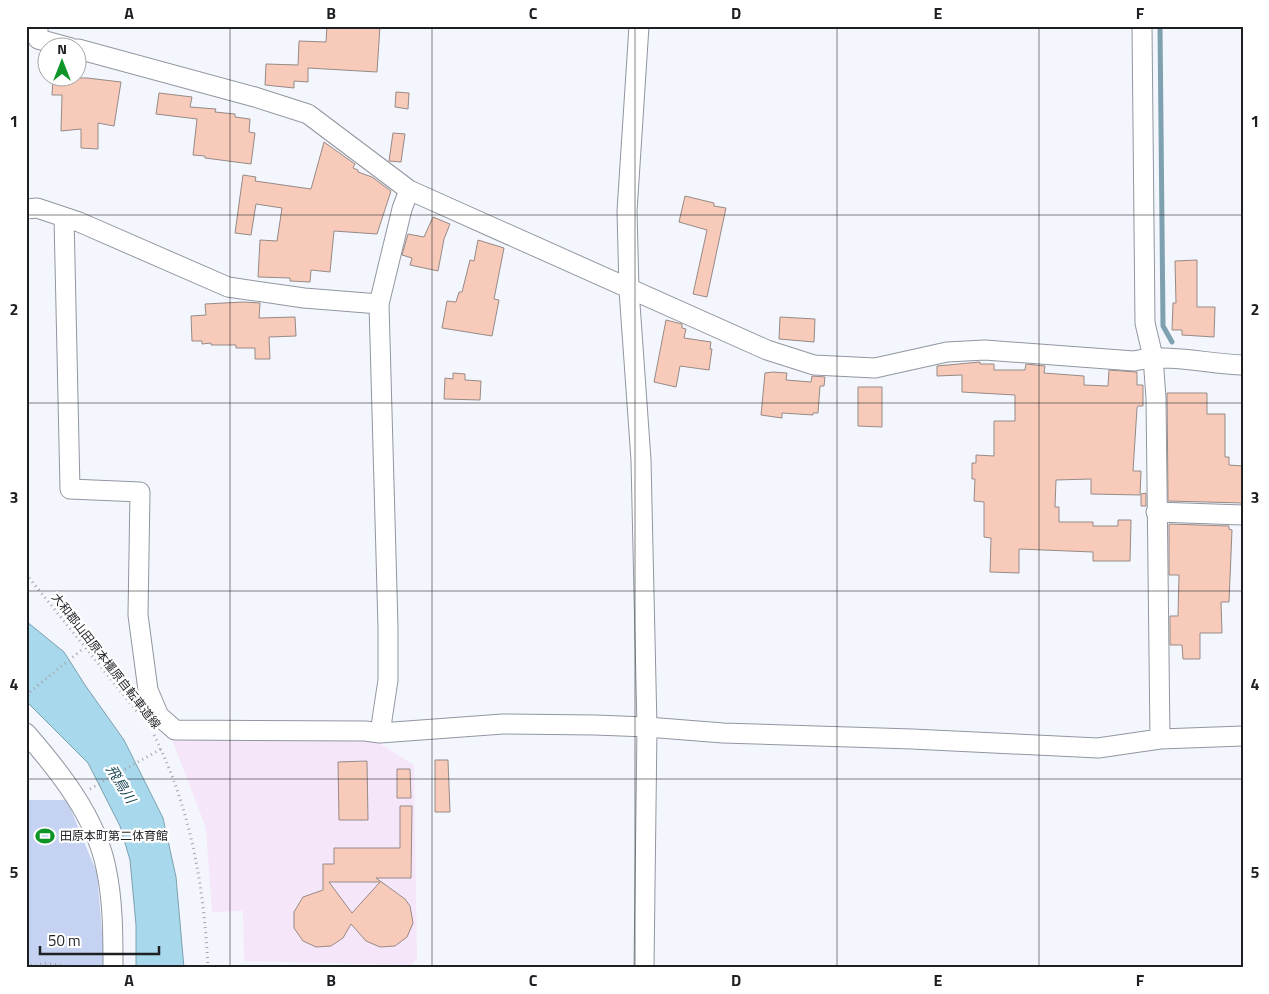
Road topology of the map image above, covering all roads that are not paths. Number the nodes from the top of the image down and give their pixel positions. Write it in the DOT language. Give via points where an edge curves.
graph roads {
  1 [pos="638,26"];
  2 [pos="1142,26"];
  3 [pos="88,52"];
  4 [pos="409,190"];
  5 [pos="26,209"];
  6 [pos="64,217"];
  7 [pos="629,290"];
  8 [pos="379,304"];
  9 [pos="1153,357"];
  10 [pos="1243,365"];
  11 [pos="1156,512"];
  12 [pos="1243,515"];
  13 [pos="647,727"];
  14 [pos="26,733"];
  15 [pos="380,733"];
  16 [pos="1243,736"];
  17 [pos="1160,739"];
  18 [pos="114,968"];
  19 [pos="644,968"];
  1 -- 7 [label="street" via="627,211"];
  2 -- 9 [label="street" via="1145,323"];
  3 -- 4 [label="street" via="308,114"];
  4 -- 7 [label="street"];
  4 -- 8 [label="street"];
  5 -- 6 [label="street" via="37,208"];
  6 -- 8 [label="street" via="228,287"];
  6 -- 15 [label="street" via="70,489 140,492 138,615 148,690 159,716 175,730 183,731"];
  7 -- 9 [label="street" via="766,350 814,365 875,368 947,352 985,350 1134,361"];
  7 -- 13 [label="street" via="641,460"];
  8 -- 15 [label="street" via="388,627 388,680"];
  9 -- 10 [label="street"];
  9 -- 11 [label="street"];
  11 -- 12 [label="street"];
  11 -- 17 [label="street"];
  13 -- 15 [label="street" via="503,724"];
  13 -- 17 [label="street" via="1098,748"];
  13 -- 19 [label="street"];
  14 -- 18 [label="street" via="77,798 106,867"];
  16 -- 17 [label="street"];
}
